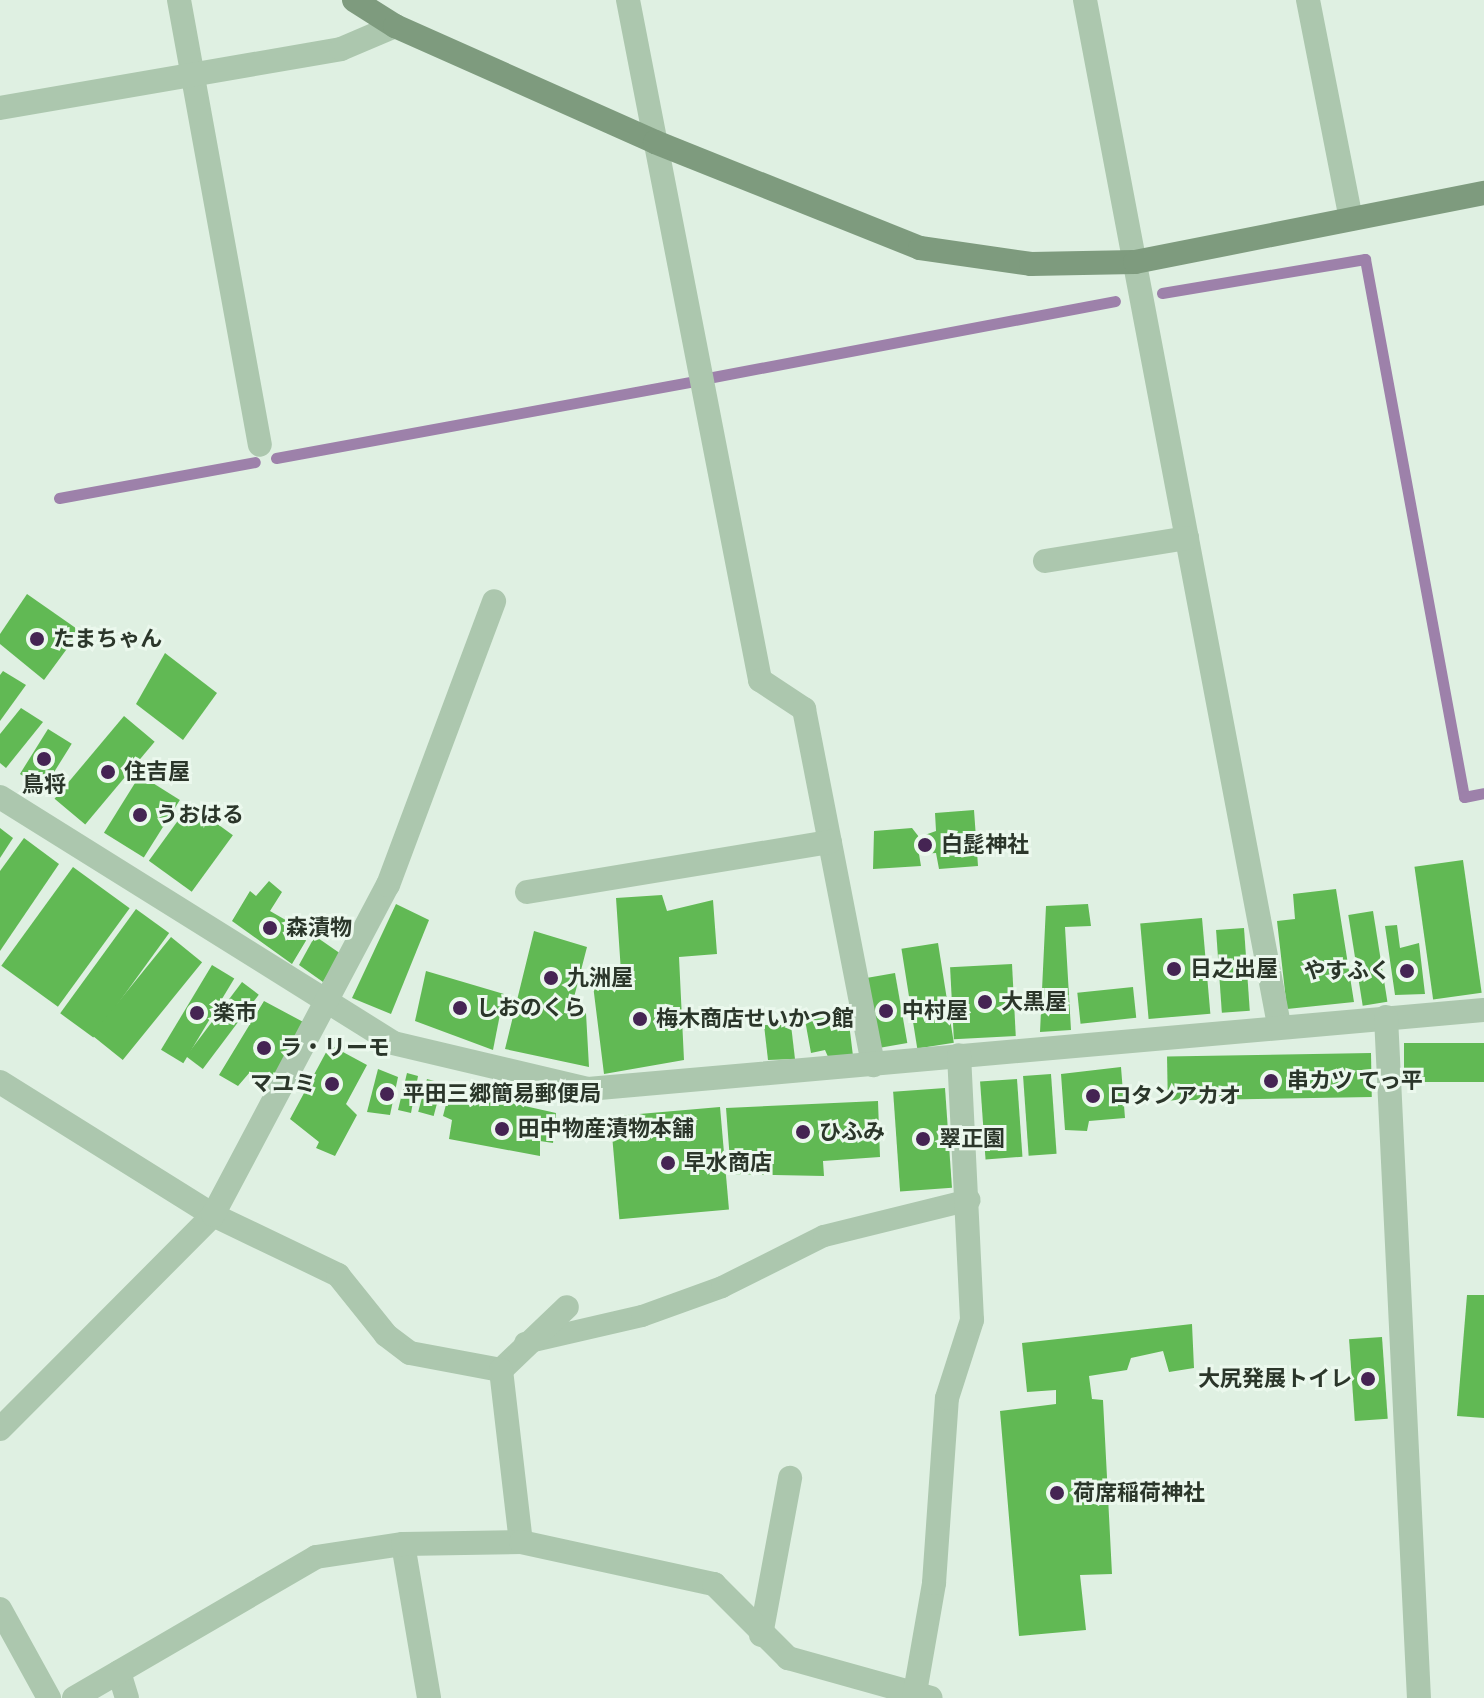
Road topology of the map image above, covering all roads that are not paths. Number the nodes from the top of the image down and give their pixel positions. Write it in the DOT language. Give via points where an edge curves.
graph roads {
  1 [pos="179,0"];
  2 [pos="354,0"];
  3 [pos="628,0"];
  4 [pos="1085,0"];
  5 [pos="1308,0"];
  6 [pos="395,26"];
  7 [pos="192,78"];
  8 [pos="0,108"];
  9 [pos="655,142"];
  10 [pos="1484,193"];
  11 [pos="1351,219"];
  12 [pos="1135,262"];
  13 [pos="260,445"];
  14 [pos="1187,538"];
  15 [pos="1045,561"];
  16 [pos="494,601"];
  17 [pos="0,797"];
  18 [pos="830,842"];
  19 [pos="527,892"];
  20 [pos="326,1006"];
  21 [pos="1484,1010"];
  22 [pos="1386,1017"];
  23 [pos="1279,1025"];
  24 [pos="959,1055"];
  25 [pos="873,1065"];
  26 [pos="0,1082"];
  27 [pos="970,1200"];
  28 [pos="213,1215"];
  29 [pos="567,1307"];
  30 [pos="525,1343"];
  31 [pos="501,1370"];
  32 [pos="0,1429"];
  33 [pos="790,1478"];
  34 [pos="521,1542"];
  35 [pos="403,1544"];
  36 [pos="0,1609"];
  37 [pos="761,1635"];
  38 [pos="119,1672"];
  39 [pos="920,1696"];
  40 [pos="49,1698"];
  41 [pos="74,1698"];
  42 [pos="127,1698"];
  43 [pos="429,1698"];
  44 [pos="1419,1698"];
  1 -- 7 [label="street"];
  2 -- 6 [label="street"];
  3 -- 9 [label="street"];
  4 -- 12 [label="street"];
  5 -- 11 [label="street"];
  6 -- 7 [label="street" via="341,49"];
  6 -- 9 [label="street"];
  7 -- 8 [label="street"];
  7 -- 13 [label="street"];
  9 -- 12 [label="street" via="920,248 1031,264"];
  9 -- 18 [label="street" via="760,680 804,709"];
  10 -- 11 [label="street"];
  11 -- 12 [label="street"];
  12 -- 14 [label="street"];
  14 -- 15 [label="street"];
  14 -- 23 [label="street"];
  16 -- 20 [label="street" via="388,885"];
  17 -- 20 [label="street"];
  18 -- 19 [label="street"];
  18 -- 25 [label="street"];
  20 -- 25 [label="street" via="393,1043 588,1089"];
  20 -- 28 [label="street"];
  21 -- 22 [label="street"];
  22 -- 23 [label="street"];
  22 -- 44 [label="street"];
  23 -- 24 [label="street"];
  24 -- 25 [label="street"];
  24 -- 27 [label="street"];
  26 -- 28 [label="street"];
  27 -- 30 [label="lane" via="824,1236 722,1287 656,1311"];
  27 -- 39 [label="street" via="972,1320 947,1398"];
  28 -- 31 [label="street" via="338,1275 386,1335 410,1353"];
  28 -- 32 [label="street"];
  29 -- 30 [label="street"];
  30 -- 31 [label="street"];
  31 -- 34 [label="street"];
  33 -- 37 [label="street"];
  34 -- 35 [label="street"];
  34 -- 37 [label="street" via="714,1584"];
  35 -- 38 [label="street" via="316,1557"];
  35 -- 43 [label="street"];
  36 -- 40 [label="street"];
  37 -- 39 [label="street" via="788,1658"];
  38 -- 41 [label="street"];
  38 -- 42 [label="street"];
}
